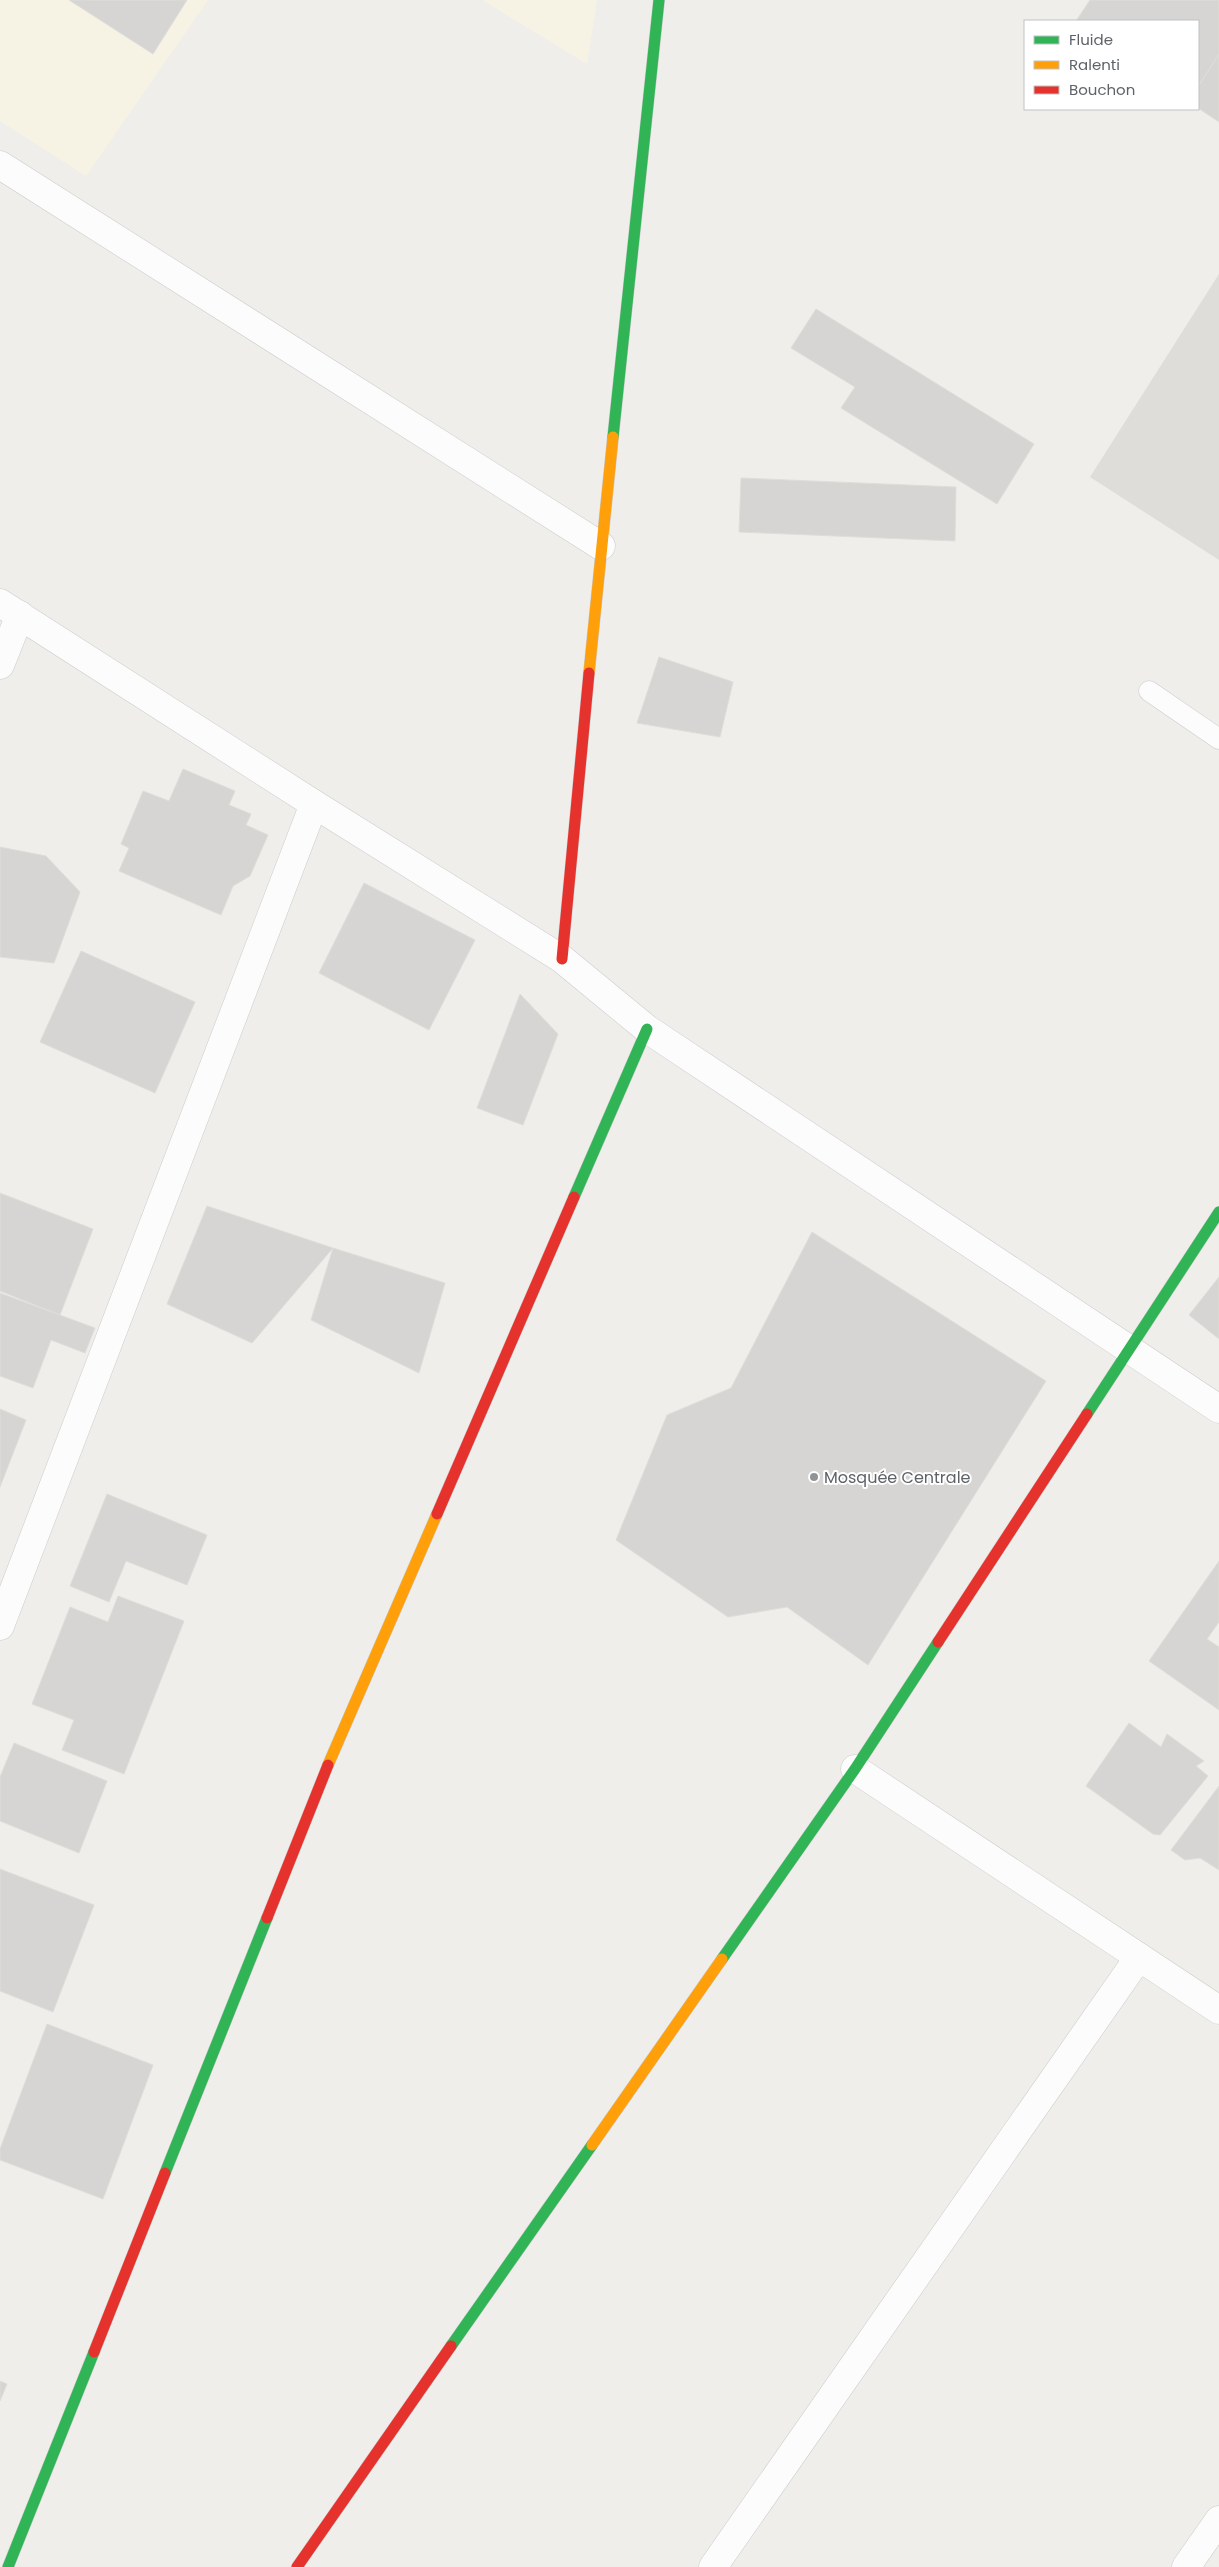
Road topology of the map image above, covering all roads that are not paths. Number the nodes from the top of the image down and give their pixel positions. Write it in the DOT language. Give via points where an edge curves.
graph roads {
  1 [pos="659,0"];
  2 [pos="0,165"];
  3 [pos="601,546"];
  4 [pos="10,609"];
  5 [pos="0,665"];
  6 [pos="1149,691"];
  7 [pos="1219,739"];
  8 [pos="314,804"];
  9 [pos="562,959"];
  10 [pos="648,1029"];
  11 [pos="1219,1212"];
  12 [pos="1129,1349"];
  13 [pos="1219,1409"];
  14 [pos="0,1626"];
  15 [pos="855,1769"];
  16 [pos="1139,1957"];
  17 [pos="1219,2010"];
  18 [pos="1219,2520"];
  19 [pos="8,2567"];
  20 [pos="297,2567"];
  21 [pos="713,2567"];
  22 [pos="1186,2567"];
  1 -- 3 [label="street"];
  2 -- 3 [label="street"];
  3 -- 9 [label="street"];
  4 -- 5 [label="street"];
  4 -- 8 [label="street"];
  6 -- 7 [label="lane"];
  8 -- 9 [label="street"];
  8 -- 14 [label="street"];
  9 -- 10 [label="street"];
  10 -- 12 [label="street"];
  10 -- 19 [label="street" via="326,1769"];
  11 -- 12 [label="street"];
  12 -- 13 [label="street"];
  12 -- 15 [label="street"];
  15 -- 16 [label="street"];
  15 -- 20 [label="street"];
  16 -- 17 [label="street"];
  16 -- 21 [label="street"];
  18 -- 22 [label="street"];
}
